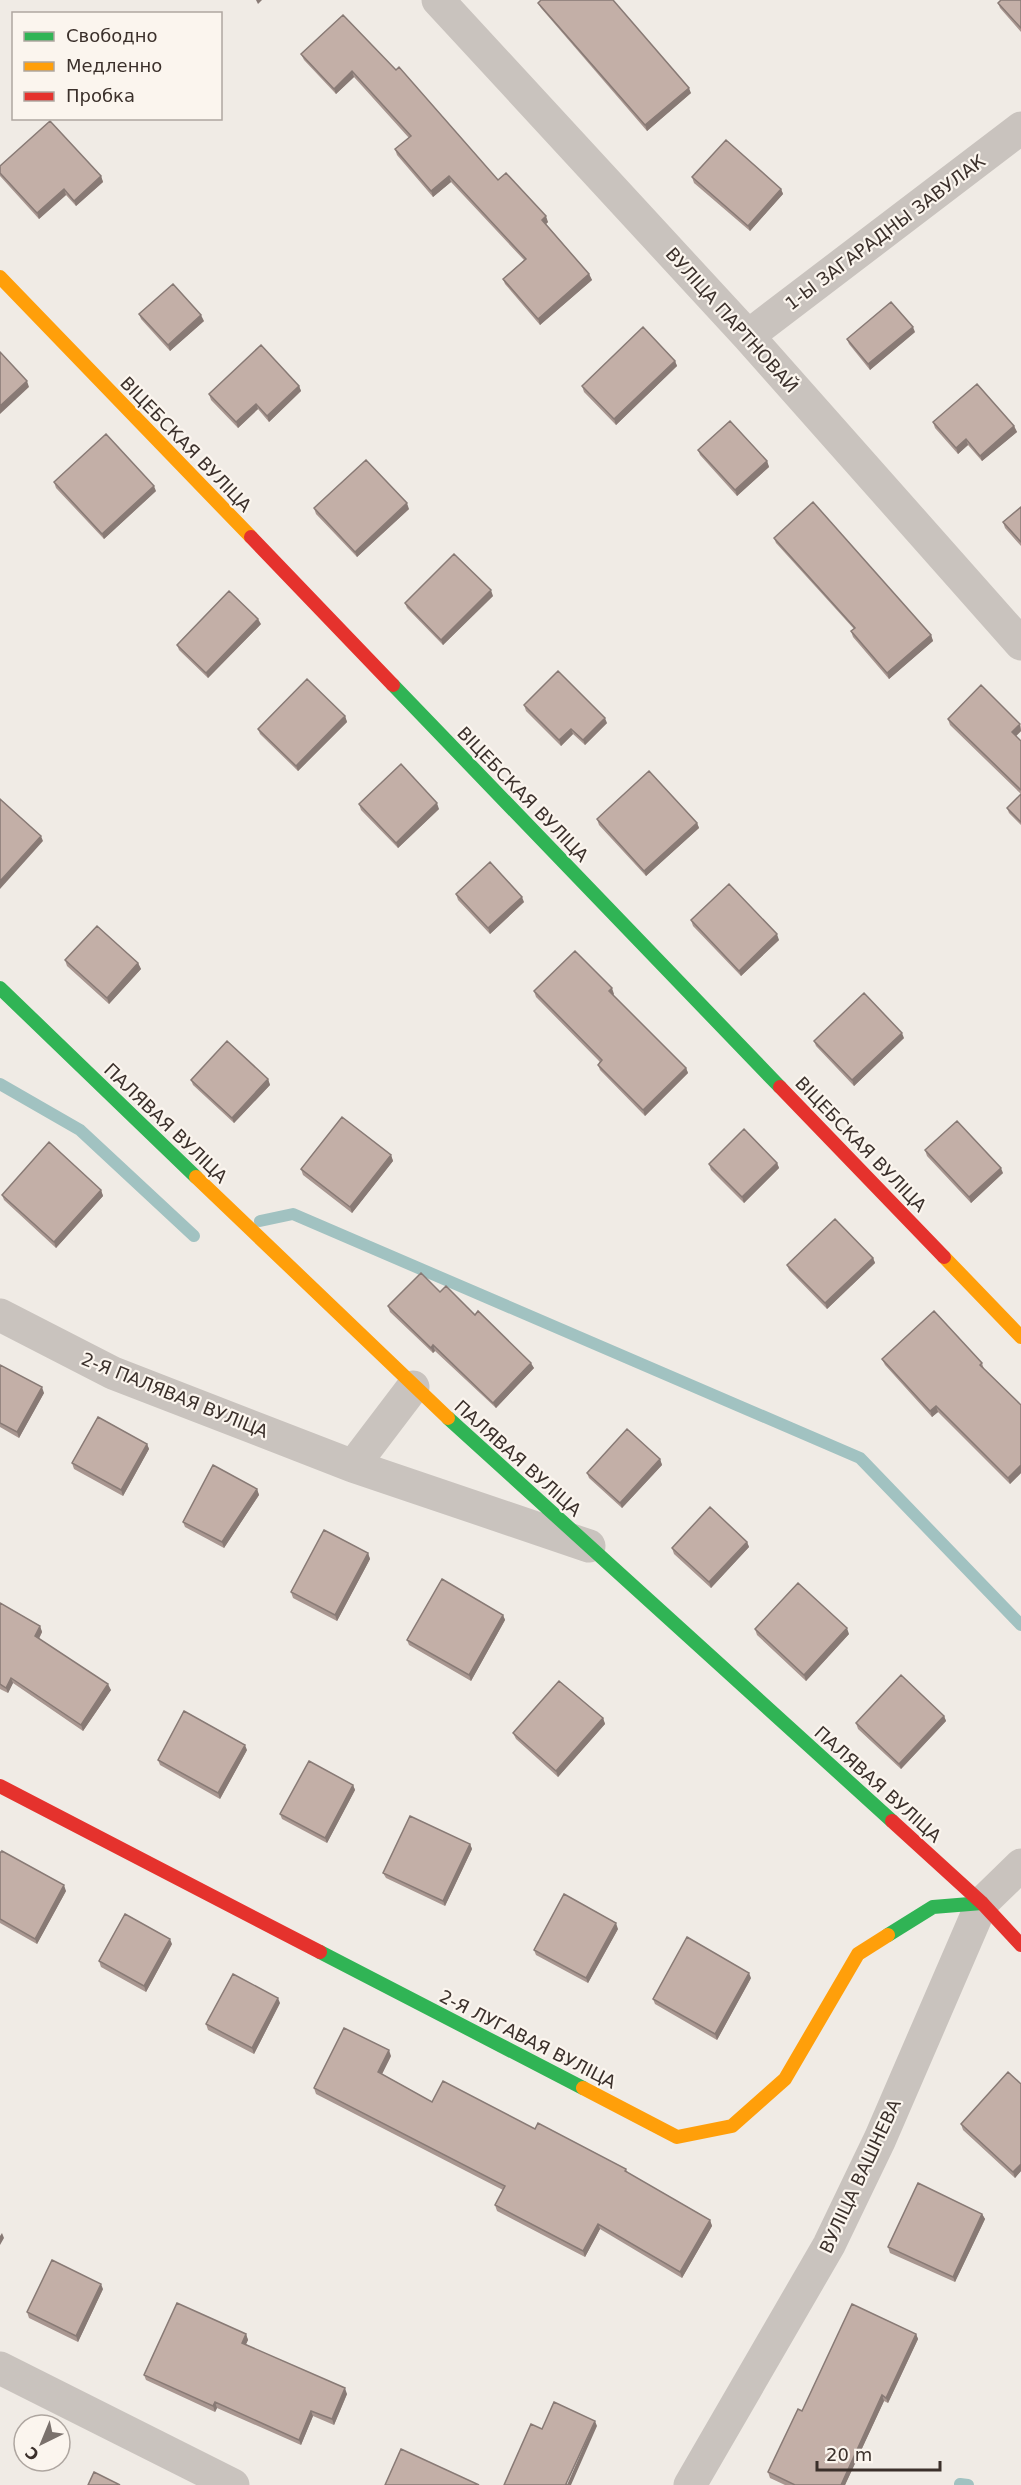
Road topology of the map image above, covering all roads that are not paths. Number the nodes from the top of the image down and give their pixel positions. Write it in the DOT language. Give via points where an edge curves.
graph roads {
  1 [pos="455,5"];
  2 [pos="1021,128"];
  3 [pos="0,277"];
  4 [pos="748,336"];
  5 [pos="1021,644"];
  6 [pos="0,987"];
  7 [pos="0,1316"];
  8 [pos="1021,1337"];
  9 [pos="413,1387"];
  10 [pos="353,1466"];
  11 [pos="589,1546"];
  12 [pos="0,1786"];
  13 [pos="1021,1865"];
  14 [pos="982,1903"];
  15 [pos="1021,1945"];
  16 [pos="0,2368"];
  17 [pos="233,2485"];
  18 [pos="690,2485"];
  1 -- 4 [label="street, ВУЛІЦА ПАРТНОВАЙ"];
  2 -- 4 [label="street, 1-Ы ЗАГАРАДНЫ ЗАВУЛАК"];
  3 -- 8 [label="street, ВІЦЕБСКАЯ ВУЛІЦА"];
  4 -- 5 [label="street, ВУЛІЦА ПАРТНОВАЙ"];
  6 -- 9 [label="street, ПАЛЯВАЯ ВУЛІЦА"];
  7 -- 10 [label="street, 2-Я ПАЛЯВАЯ ВУЛІЦА" via="113,1373"];
  9 -- 10 [label="street"];
  9 -- 11 [label="street, ПАЛЯВАЯ ВУЛІЦА"];
  10 -- 11 [label="street, 2-Я ПАЛЯВАЯ ВУЛІЦА"];
  11 -- 14 [label="street, ПАЛЯВАЯ ВУЛІЦА"];
  12 -- 14 [label="street, 2-Я ЛУГАВАЯ ВУЛІЦА" via="677,2137 732,2126 785,2079 858,1954 933,1908"];
  13 -- 14 [label="street, ВУЛІЦА ВАШНЕВА"];
  14 -- 15 [label="street, ПАЛЯВАЯ ВУЛІЦА"];
  14 -- 18 [label="street, ВУЛІЦА ВАШНЕВА" via="880,2139 829,2245"];
  16 -- 17 [label="street"];
}
